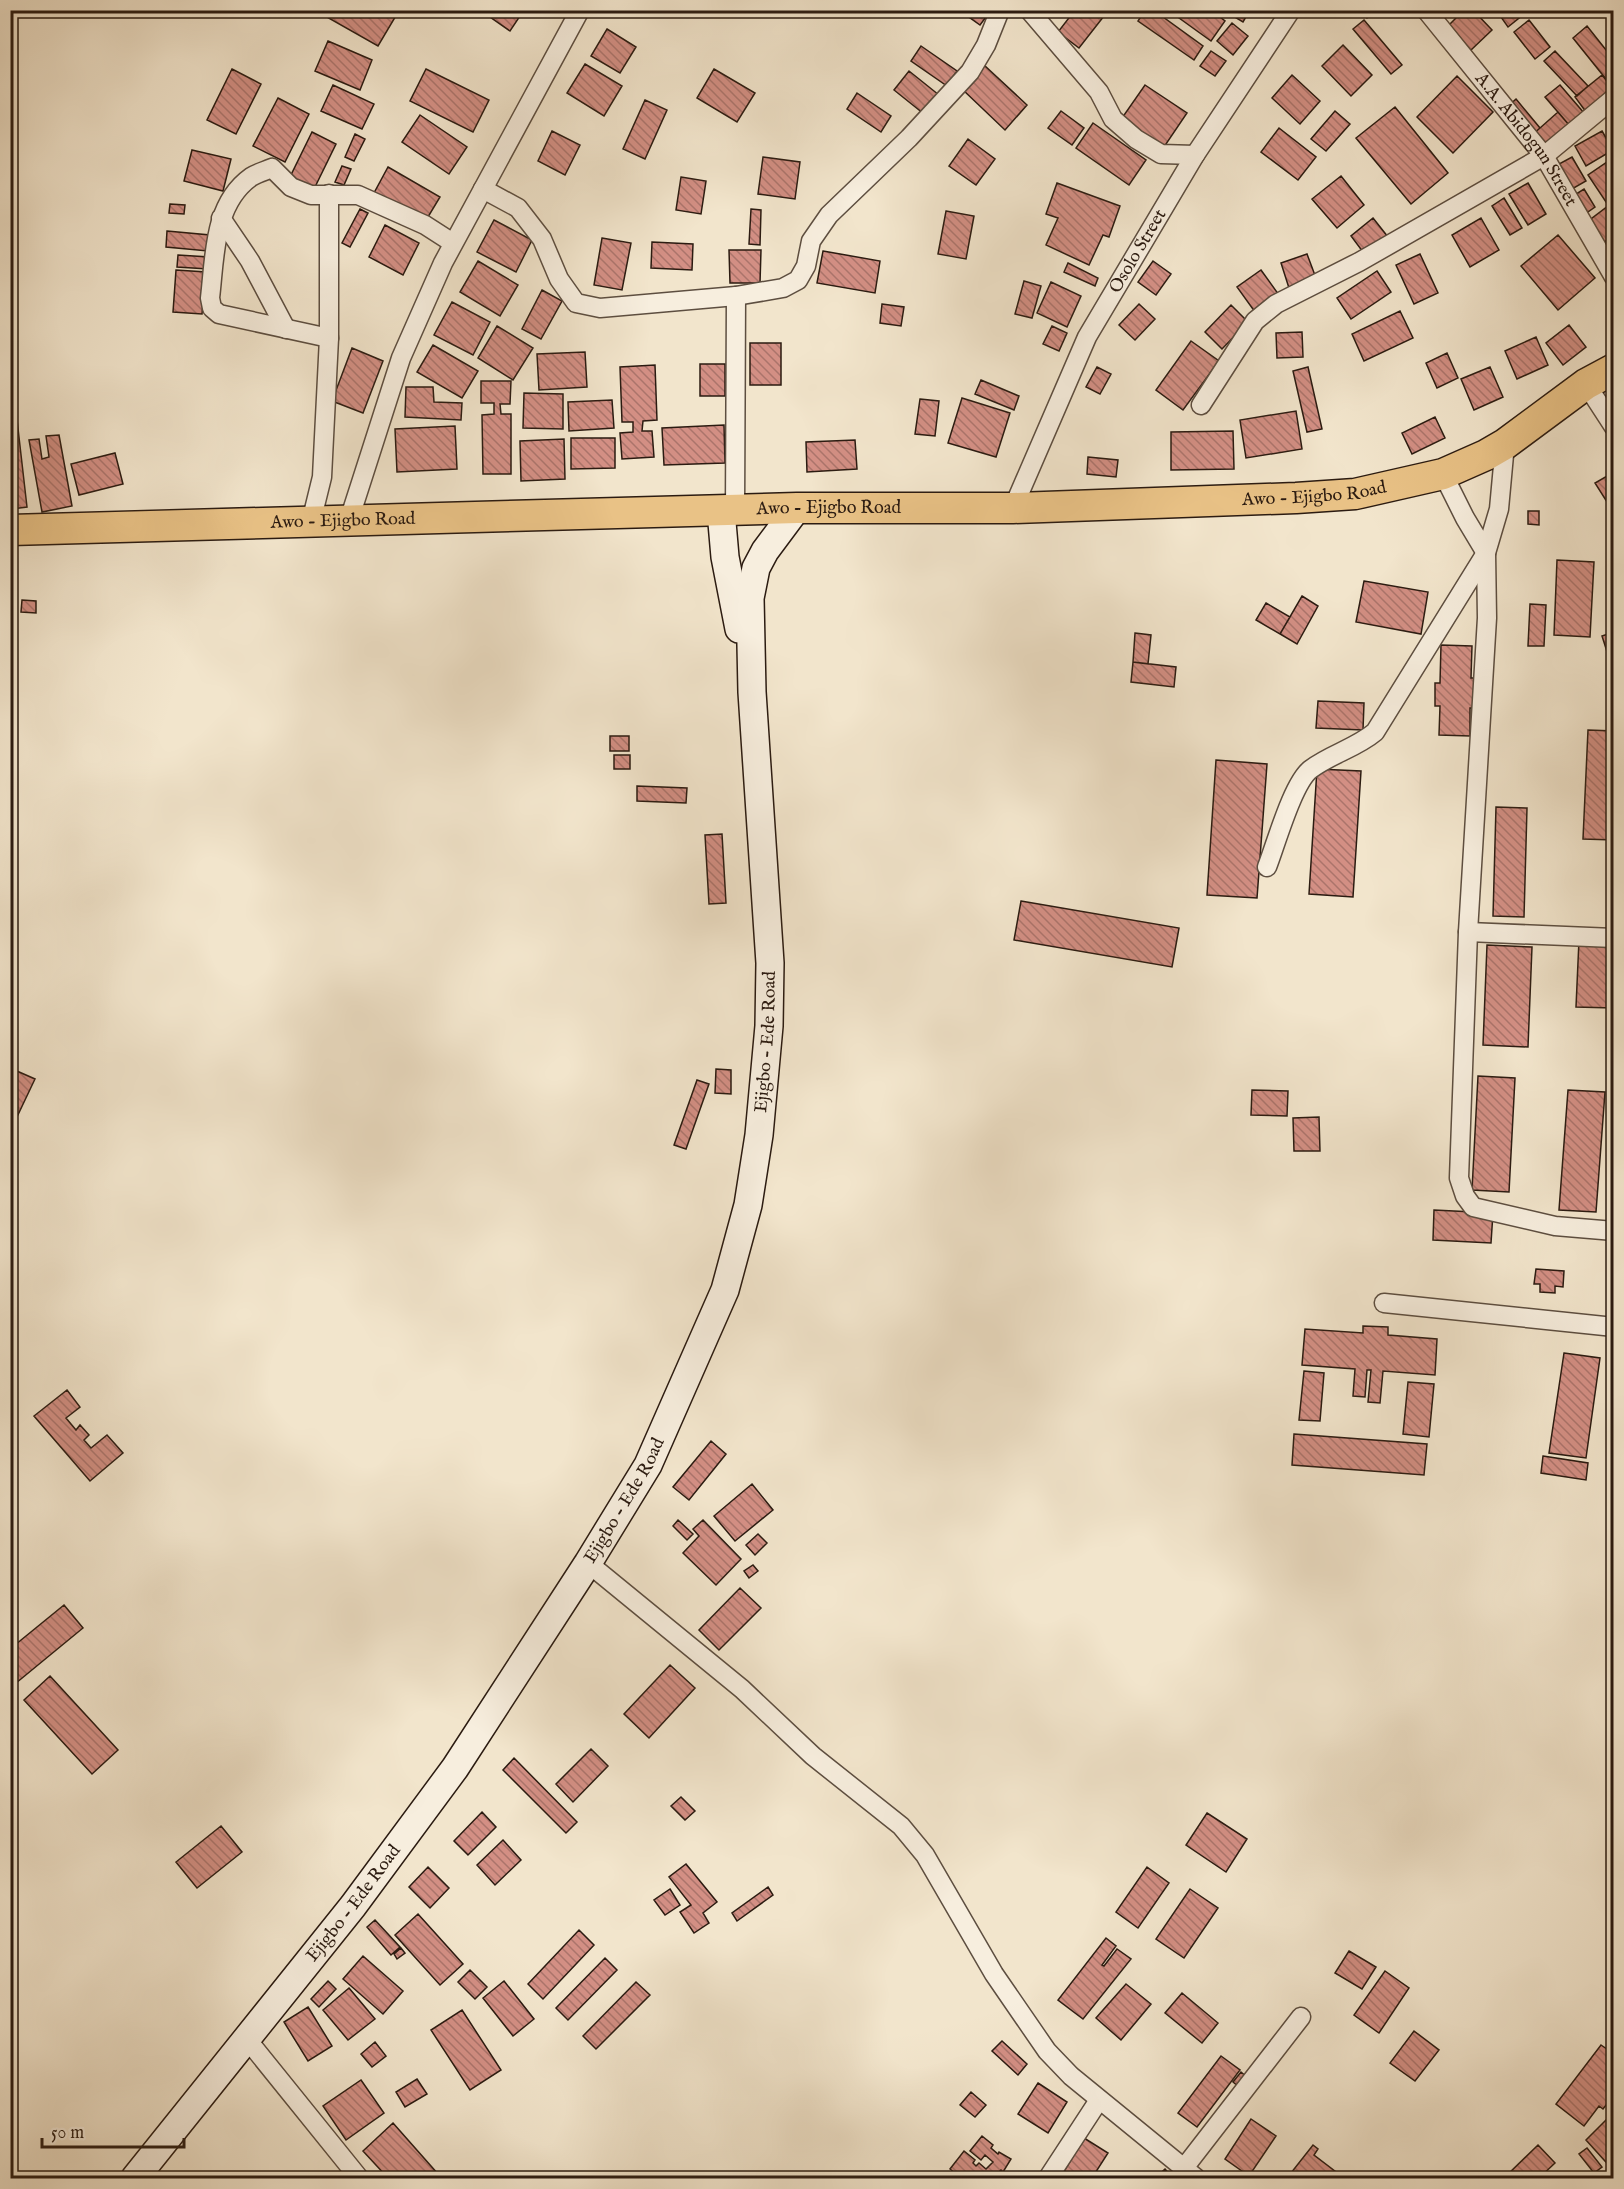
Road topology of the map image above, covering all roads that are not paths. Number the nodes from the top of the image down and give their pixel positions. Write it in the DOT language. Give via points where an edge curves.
graph roads {
  1 [pos="580,10"];
  2 [pos="1000,10"];
  3 [pos="1029,10"];
  4 [pos="1291,10"];
  5 [pos="1426,10"];
  6 [pos="1614,98"];
  7 [pos="1195,155"];
  8 [pos="1544,156"];
  9 [pos="483,189"];
  10 [pos="329,194"];
  11 [pos="220,218"];
  12 [pos="453,243"];
  13 [pos="1614,277"];
  14 [pos="736,296"];
  15 [pos="286,328"];
  16 [pos="329,338"];
  17 [pos="1614,369"];
  18 [pos="1586,384"];
  19 [pos="1201,405"];
  20 [pos="1614,427"];
  21 [pos="1505,444"];
  22 [pos="1443,474"];
  23 [pos="797,508"];
  24 [pos="1013,508"];
  25 [pos="728,510"];
  26 [pos="349,520"];
  27 [pos="311,522"];
  28 [pos="10,530"];
  29 [pos="1486,553"];
  30 [pos="752,692"];
  31 [pos="1267,867"];
  32 [pos="1468,932"];
  33 [pos="1614,938"];
  34 [pos="1614,1231"];
  35 [pos="1384,1303"];
  36 [pos="1614,1327"];
  37 [pos="588,1563"];
  38 [pos="1301,2017"];
  39 [pos="246,2038"];
  40 [pos="1099,2100"];
  41 [pos="1190,2173"];
  42 [pos="135,2178"];
  43 [pos="359,2178"];
  44 [pos="1048,2178"];
  1 -- 9 [label="street"];
  2 -- 14 [label="street" via="970,72 829,215 811,241 806,266 798,280 783,288"];
  3 -- 7 [label="street" via="1099,92 1113,119 1161,154"];
  4 -- 7 [label="street, Osolo Street"];
  5 -- 8 [label="street, A.A. Abidogun Street"];
  6 -- 8 [label="street"];
  7 -- 24 [label="street, Osolo Street" via="1088,337"];
  8 -- 13 [label="street, A.A. Abidogun Street"];
  8 -- 19 [label="street" via="1359,262 1276,304 1255,321"];
  9 -- 12 [label="street"];
  9 -- 14 [label="street" via="518,208 542,239 559,279 576,303 600,308"];
  10 -- 11 [label="street" via="311,195 291,187 272,168 251,177 232,196"];
  10 -- 12 [label="street" via="358,195 425,225"];
  10 -- 16 [label="street"];
  11 -- 15 [label="street" via="250,261"];
  11 -- 15 [label="street" via="212,308 219,314"];
  12 -- 26 [label="street" via="402,358"];
  14 -- 25 [label="street"];
  15 -- 16 [label="street"];
  16 -- 27 [label="street" via="322,477"];
  17 -- 18 [label="main road, Awo - Ejigbo Road"];
  18 -- 20 [label="street"];
  18 -- 21 [label="main road, Awo - Ejigbo Road"];
  21 -- 22 [label="main road, Awo - Ejigbo Road"];
  21 -- 29 [label="street" via="1499,509"];
  22 -- 24 [label="main road, Awo - Ejigbo Road" via="1355,494"];
  22 -- 29 [label="street"];
  23 -- 24 [label="main road, Awo - Ejigbo Road"];
  23 -- 25 [label="main road, Awo - Ejigbo Road"];
  23 -- 30 [label="main road, Ejigbo - Ede Road" via="765,551 753,580"];
  25 -- 26 [label="main road, Awo - Ejigbo Road"];
  25 -- 30 [label="main road, Ejigbo - Ede Road" via="725,557"];
  26 -- 27 [label="main road, Awo - Ejigbo Road"];
  27 -- 28 [label="main road, Awo - Ejigbo Road"];
  29 -- 31 [label="street" via="1375,732 1310,770 1299,782"];
  29 -- 32 [label="street" via="1487,618"];
  30 -- 37 [label="main road, Ejigbo - Ede Road" via="770,963 764,1084 748,1205 725,1290 648,1465"];
  32 -- 33 [label="street"];
  32 -- 34 [label="street" via="1459,1178 1465,1196 1473,1207 1555,1226"];
  35 -- 36 [label="street"];
  37 -- 39 [label="main road, Ejigbo - Ede Road" via="455,1768 353,1906"];
  37 -- 40 [label="street" via="741,1689 813,1756 901,1826 926,1855 1028,2025 1047,2051"];
  38 -- 41 [label="street"];
  39 -- 42 [label="main road, Ejigbo - Ede Road"];
  39 -- 43 [label="street"];
  40 -- 41 [label="street"];
  40 -- 44 [label="street"];
}
